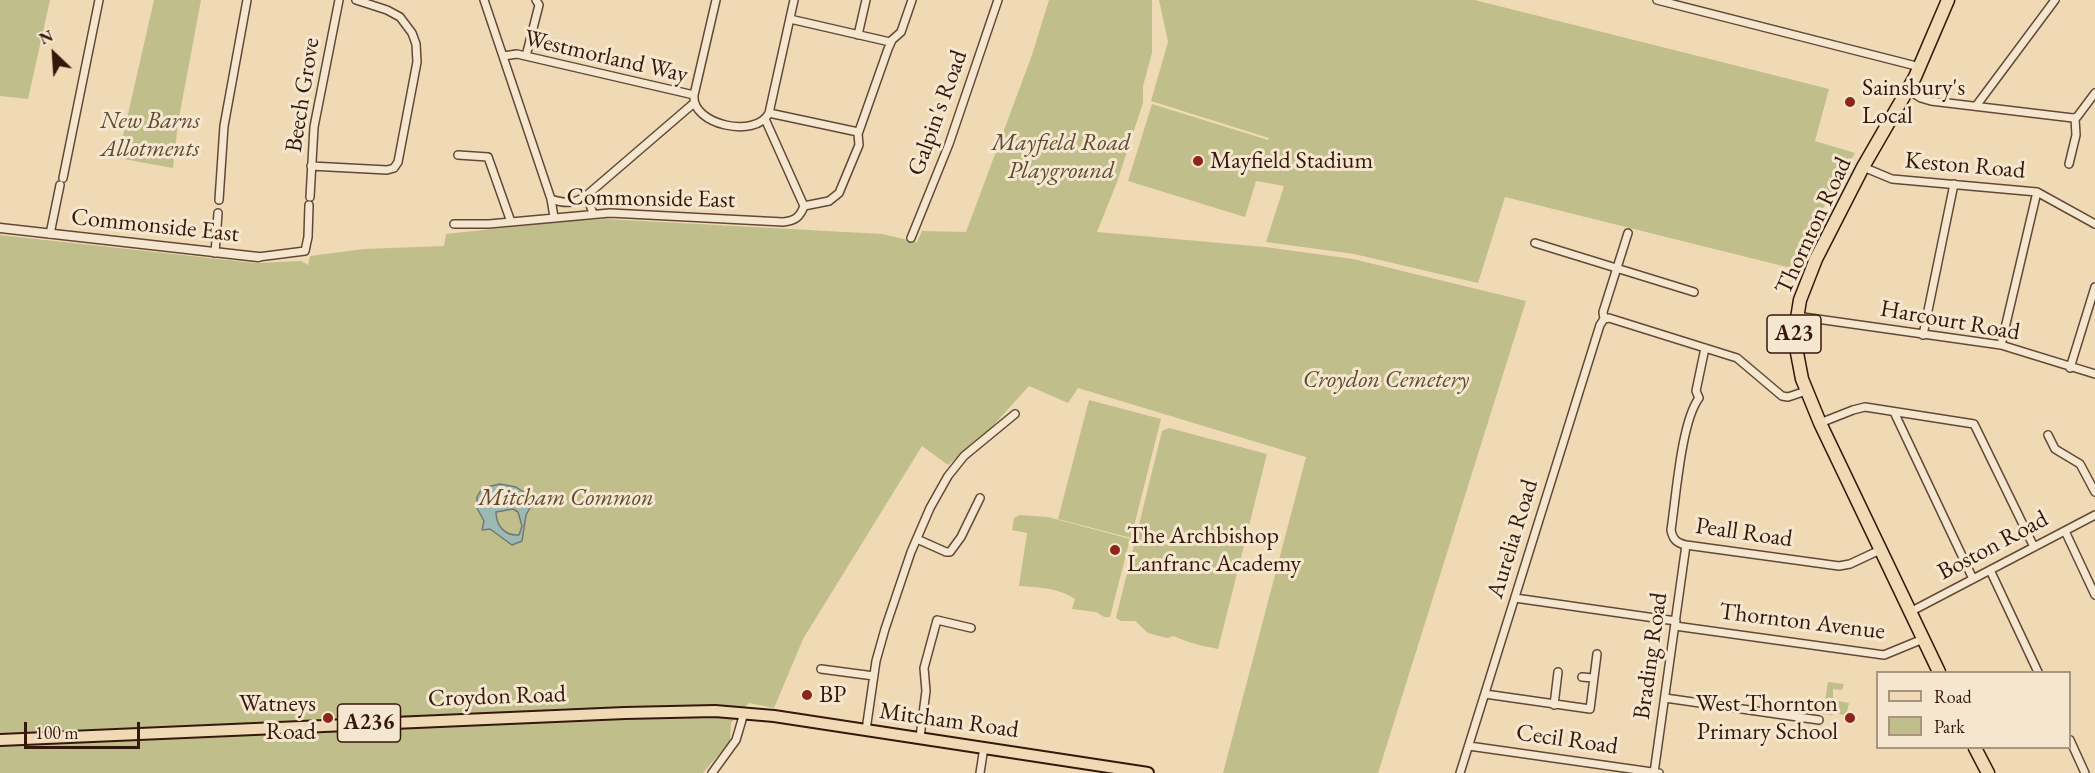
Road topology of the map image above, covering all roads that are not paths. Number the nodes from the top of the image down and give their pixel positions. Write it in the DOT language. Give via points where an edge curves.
graph roads {
  1 [pos="99,0"];
  2 [pos="247,0"];
  3 [pos="339,0"];
  4 [pos="356,0"];
  5 [pos="484,0"];
  6 [pos="716,0"];
  7 [pos="794,0"];
  8 [pos="866,0"];
  9 [pos="912,0"];
  10 [pos="998,0"];
  11 [pos="1657,0"];
  12 [pos="1948,0"];
  13 [pos="2055,0"];
  14 [pos="546,1"];
  15 [pos="538,2"];
  16 [pos="790,19"];
  17 [pos="858,35"];
  18 [pos="890,42"];
  19 [pos="503,56"];
  20 [pos="526,56"];
  21 [pos="1920,67"];
  22 [pos="1908,90"];
  23 [pos="2095,93"];
  24 [pos="694,99"];
  25 [pos="1976,106"];
  26 [pos="767,116"];
  27 [pos="2075,118"];
  28 [pos="858,132"];
  29 [pos="458,155"];
  30 [pos="2069,164"];
  31 [pos="311,166"];
  32 [pos="1863,167"];
  33 [pos="63,178"];
  34 [pos="1954,184"];
  35 [pos="60,185"];
  36 [pos="2037,192"];
  37 [pos="587,195"];
  38 [pos="551,199"];
  39 [pos="219,200"];
  40 [pos="804,206"];
  41 [pos="218,213"];
  42 [pos="593,214"];
  43 [pos="554,217"];
  44 [pos="511,222"];
  45 [pos="454,224"];
  46 [pos="2095,224"];
  47 [pos="0,228"];
  48 [pos="1628,233"];
  49 [pos="50,234"];
  50 [pos="911,238"];
  51 [pos="1535,243"];
  52 [pos="305,251"];
  53 [pos="214,253"];
  54 [pos="258,256"];
  55 [pos="1617,268"];
  56 [pos="2095,287"];
  57 [pos="1694,292"];
  58 [pos="1796,316"];
  59 [pos="1604,318"];
  60 [pos="1923,335"];
  61 [pos="2001,345"];
  62 [pos="1705,348"];
  63 [pos="2070,368"];
  64 [pos="2095,374"];
  65 [pos="1806,391"];
  66 [pos="1894,412"];
  67 [pos="1015,414"];
  68 [pos="1820,423"];
  69 [pos="2048,435"];
  70 [pos="2095,492"];
  71 [pos="980,498"];
  72 [pos="2095,516"];
  73 [pos="2065,531"];
  74 [pos="917,539"];
  75 [pos="1686,545"];
  76 [pos="2034,547"];
  77 [pos="1880,550"];
  78 [pos="1990,570"];
  79 [pos="1972,579"];
  80 [pos="2095,595"];
  81 [pos="1515,598"];
  82 [pos="939,611"];
  83 [pos="1910,612"];
  84 [pos="937,620"];
  85 [pos="1676,624"];
  86 [pos="971,628"];
  87 [pos="1923,639"];
  88 [pos="1597,654"];
  89 [pos="821,669"];
  90 [pos="1939,671"];
  91 [pos="2038,671"];
  92 [pos="1558,672"];
  93 [pos="874,675"];
  94 [pos="1582,677"];
  95 [pos="1593,678"];
  96 [pos="1485,694"];
  97 [pos="1665,698"];
  98 [pos="1554,705"];
  99 [pos="744,713"];
  100 [pos="1819,720"];
  101 [pos="866,730"];
  102 [pos="920,737"];
  103 [pos="0,740"];
  104 [pos="2071,742"];
  105 [pos="1469,746"];
  106 [pos="984,747"];
  107 [pos="1976,749"];
  108 [pos="712,773"];
  109 [pos="980,773"];
  110 [pos="1148,773"];
  111 [pos="1460,773"];
  112 [pos="1654,773"];
  113 [pos="1659,773"];
  114 [pos="1988,773"];
  115 [pos="2085,773"];
  1 -- 33 [label="street"];
  2 -- 39 [label="street" via="224,126"];
  3 -- 31 [label="street, Beech Grove" via="314,127"];
  4 -- 31 [label="street" via="400,17 416,44 417,62 398,162 387,170"];
  5 -- 19 [label="street"];
  6 -- 24 [label="street"];
  7 -- 16 [label="street"];
  8 -- 17 [label="street"];
  9 -- 18 [label="street" via="901,32"];
  10 -- 50 [label="street, Galpin's Road" via="952,136"];
  11 -- 21 [label="street"];
  12 -- 21 [label="highway, Thornton Road / A23"];
  13 -- 25 [label="street"];
  14 -- 15 [label="street"];
  15 -- 20 [label="street"];
  16 -- 17 [label="street"];
  16 -- 26 [label="street"];
  17 -- 18 [label="street"];
  18 -- 28 [label="street"];
  19 -- 20 [label="street, Westmorland Way"];
  19 -- 38 [label="street"];
  20 -- 24 [label="street, Westmorland Way"];
  21 -- 22 [label="highway, Thornton Road / A23"];
  22 -- 25 [label="street" via="1930,101"];
  22 -- 32 [label="highway, Thornton Road / A23"];
  23 -- 27 [label="street"];
  24 -- 26 [label="street, Westmorland Way" via="705,116 728,125 749,126"];
  24 -- 37 [label="street"];
  25 -- 27 [label="street"];
  26 -- 28 [label="street, Westmorland Way"];
  26 -- 40 [label="street"];
  27 -- 30 [label="street" via="2076,135"];
  28 -- 40 [label="street" via="860,145 839,193 825,203"];
  29 -- 44 [label="street" via="488,157"];
  31 -- 52 [label="street, Beech Grove"];
  32 -- 34 [label="street, Keston Road" via="1892,179"];
  32 -- 58 [label="highway, Thornton Road / A23" via="1816,259"];
  34 -- 36 [label="street, Keston Road"];
  34 -- 60 [label="street"];
  35 -- 49 [label="street"];
  36 -- 46 [label="street, Keston Road"];
  36 -- 61 [label="street"];
  37 -- 38 [label="street" via="567,203"];
  37 -- 42 [label="street"];
  38 -- 43 [label="street"];
  40 -- 42 [label="street, Commonside East" via="798,218 783,222"];
  41 -- 53 [label="street"];
  42 -- 43 [label="street, Commonside East"];
  43 -- 44 [label="street, Commonside East"];
  44 -- 45 [label="street, Commonside East"];
  47 -- 49 [label="street, Commonside East"];
  48 -- 55 [label="street, Aurelia Road"];
  49 -- 53 [label="street, Commonside East"];
  51 -- 55 [label="street"];
  52 -- 54 [label="street, Commonside East"];
  53 -- 54 [label="street, Commonside East"];
  55 -- 57 [label="street"];
  55 -- 59 [label="street, Aurelia Road"];
  56 -- 63 [label="street"];
  58 -- 60 [label="street, Harcourt Road"];
  58 -- 65 [label="highway, Thornton Road / A23" via="1795,349"];
  59 -- 62 [label="street"];
  59 -- 81 [label="street, Aurelia Road"];
  60 -- 61 [label="street, Harcourt Road"];
  61 -- 63 [label="street, Harcourt Road"];
  62 -- 65 [label="street" via="1740,359 1782,396"];
  62 -- 75 [label="street, Peall Road" via="1696,391 1699,398 1687,424 1671,530 1674,540"];
  63 -- 64 [label="street, Harcourt Road"];
  65 -- 68 [label="highway, Thornton Road / A23"];
  66 -- 68 [label="street" via="1862,407"];
  66 -- 76 [label="street" via="1974,424"];
  66 -- 79 [label="street"];
  67 -- 74 [label="street" via="955,467"];
  68 -- 77 [label="highway, Thornton Road / A23"];
  69 -- 70 [label="street" via="2055,448 2080,464"];
  71 -- 74 [label="street" via="950,552"];
  72 -- 73 [label="street, Boston Road"];
  73 -- 76 [label="street, Boston Road"];
  73 -- 80 [label="street"];
  74 -- 93 [label="street" via="891,608"];
  75 -- 77 [label="street, Peall Road" via="1839,566"];
  75 -- 85 [label="street, Brading Road"];
  76 -- 78 [label="street, Boston Road"];
  77 -- 83 [label="highway, Thornton Road / A23"];
  78 -- 79 [label="street, Boston Road"];
  78 -- 91 [label="street"];
  79 -- 83 [label="street, Boston Road"];
  81 -- 85 [label="street, Thornton Avenue"];
  81 -- 96 [label="street, Aurelia Road"];
  82 -- 84 [label="street"];
  83 -- 87 [label="highway, Thornton Road / A23"];
  84 -- 86 [label="street"];
  84 -- 102 [label="street" via="924,668 926,691"];
  85 -- 87 [label="street, Thornton Avenue" via="1884,655"];
  85 -- 97 [label="street, Brading Road"];
  87 -- 90 [label="highway, Thornton Road / A23"];
  88 -- 95 [label="street"];
  89 -- 93 [label="street"];
  92 -- 98 [label="street"];
  93 -- 101 [label="street"];
  94 -- 95 [label="street"];
  95 -- 98 [label="street" via="1590,709"];
  96 -- 98 [label="street"];
  96 -- 105 [label="street, Aurelia Road"];
  97 -- 100 [label="street"];
  97 -- 112 [label="street, Brading Road"];
  99 -- 101 [label="main road, Mitcham Road / A236"];
  99 -- 103 [label="main road, Croydon Road / A236" via="625,713"];
  99 -- 108 [label="street" via="738,736"];
  101 -- 102 [label="main road, Mitcham Road / A236"];
  102 -- 106 [label="main road, Mitcham Road / A236"];
  104 -- 115 [label="street"];
  105 -- 111 [label="street, Aurelia Road"];
  105 -- 112 [label="street, Cecil Road"];
  106 -- 109 [label="street"];
  106 -- 110 [label="main road, Mitcham Road / A236"];
  107 -- 114 [label="highway"];
  112 -- 113 [label="street, Cecil Road"];
}
